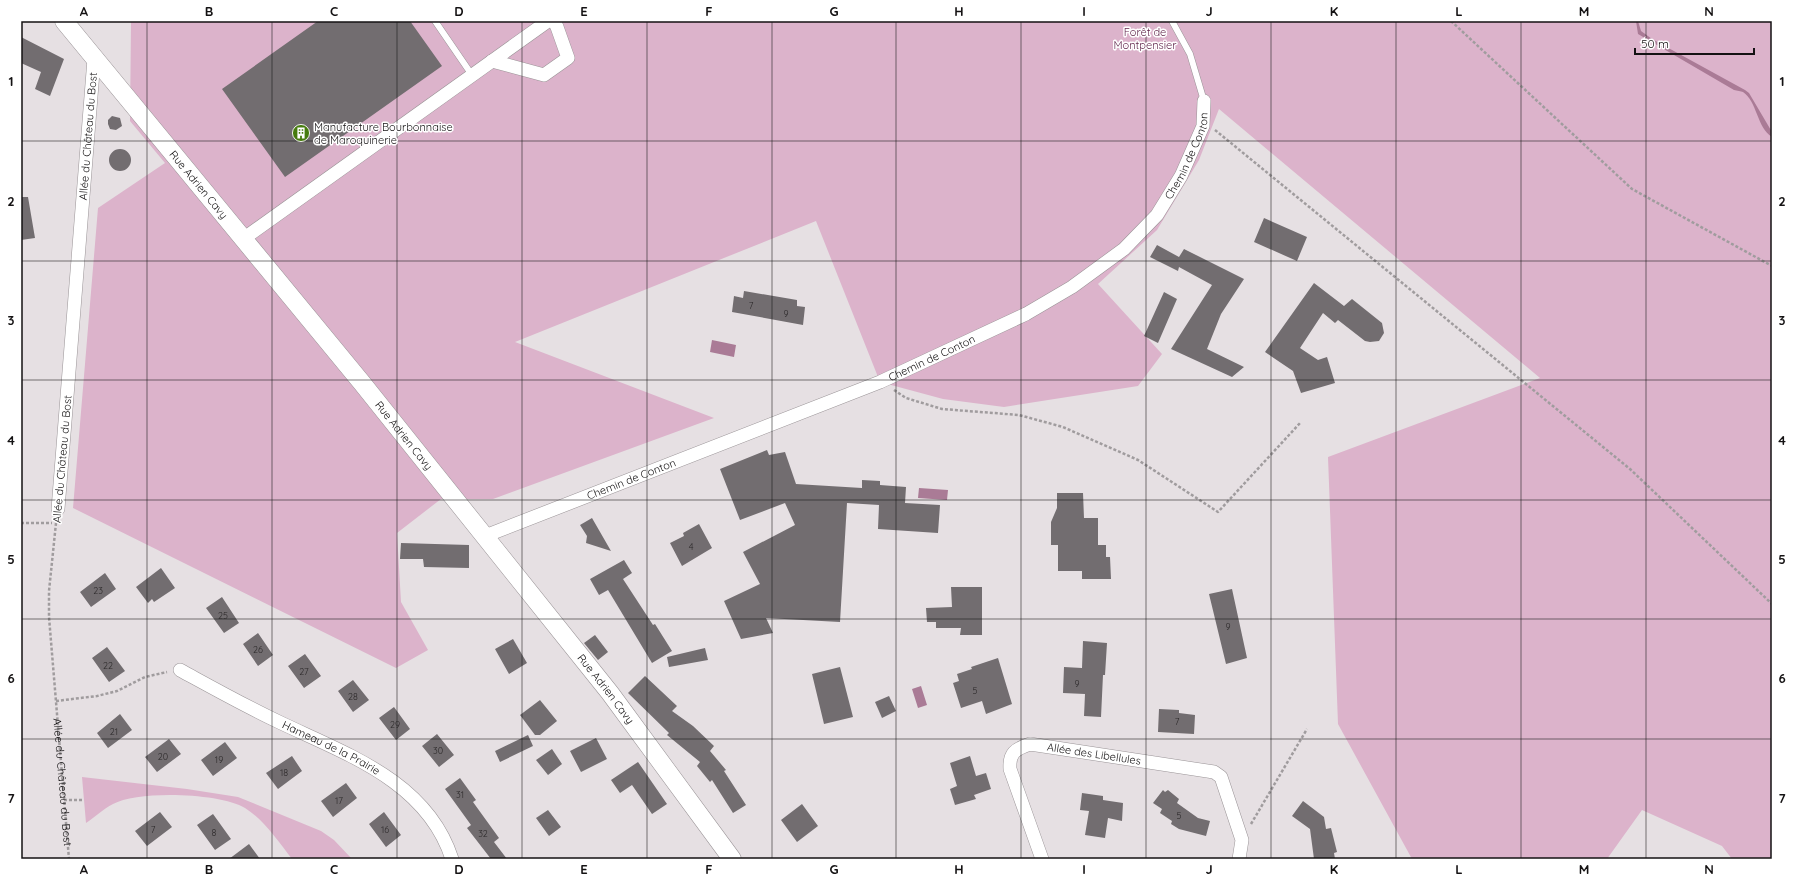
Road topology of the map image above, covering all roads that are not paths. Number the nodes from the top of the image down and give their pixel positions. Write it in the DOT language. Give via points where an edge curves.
graph roads {
  1 [pos="64,21"];
  2 [pos="435,21"];
  3 [pos="548,21"];
  4 [pos="554,21"];
  5 [pos="1172,21"];
  6 [pos="94,59"];
  7 [pos="492,60"];
  8 [pos="472,75"];
  9 [pos="1204,101"];
  10 [pos="243,239"];
  11 [pos="58,509"];
  12 [pos="484,536"];
  13 [pos="180,670"];
  14 [pos="452,859"];
  15 [pos="732,859"];
  16 [pos="1042,859"];
  17 [pos="1240,859"];
  1 -- 6 [label="main road, Rue Adrien Cavy"];
  2 -- 8 [label="lane"];
  3 -- 7 [label="street"];
  4 -- 7 [label="street" via="568,58 544,75"];
  5 -- 9 [label="lane, Chemin de Conton" via="1190,54"];
  6 -- 10 [label="main road, Rue Adrien Cavy"];
  6 -- 11 [label="street, Allée du Château du Bost"];
  7 -- 8 [label="street"];
  8 -- 10 [label="street"];
  9 -- 12 [label="street, Chemin de Conton" via="1203,126 1181,176 1157,215 1124,249 1072,287 1026,314 880,382"];
  10 -- 12 [label="main road, Rue Adrien Cavy"];
  12 -- 15 [label="main road, Rue Adrien Cavy" via="610,693"];
  13 -- 14 [label="street, Hameau de la Prairie" via="248,707 374,768 401,786 437,827"];
  16 -- 17 [label="street, Allée des Libellules" via="1010,769 1010,759 1017,748 1030,744 1214,772 1221,777 1242,840"];
}
